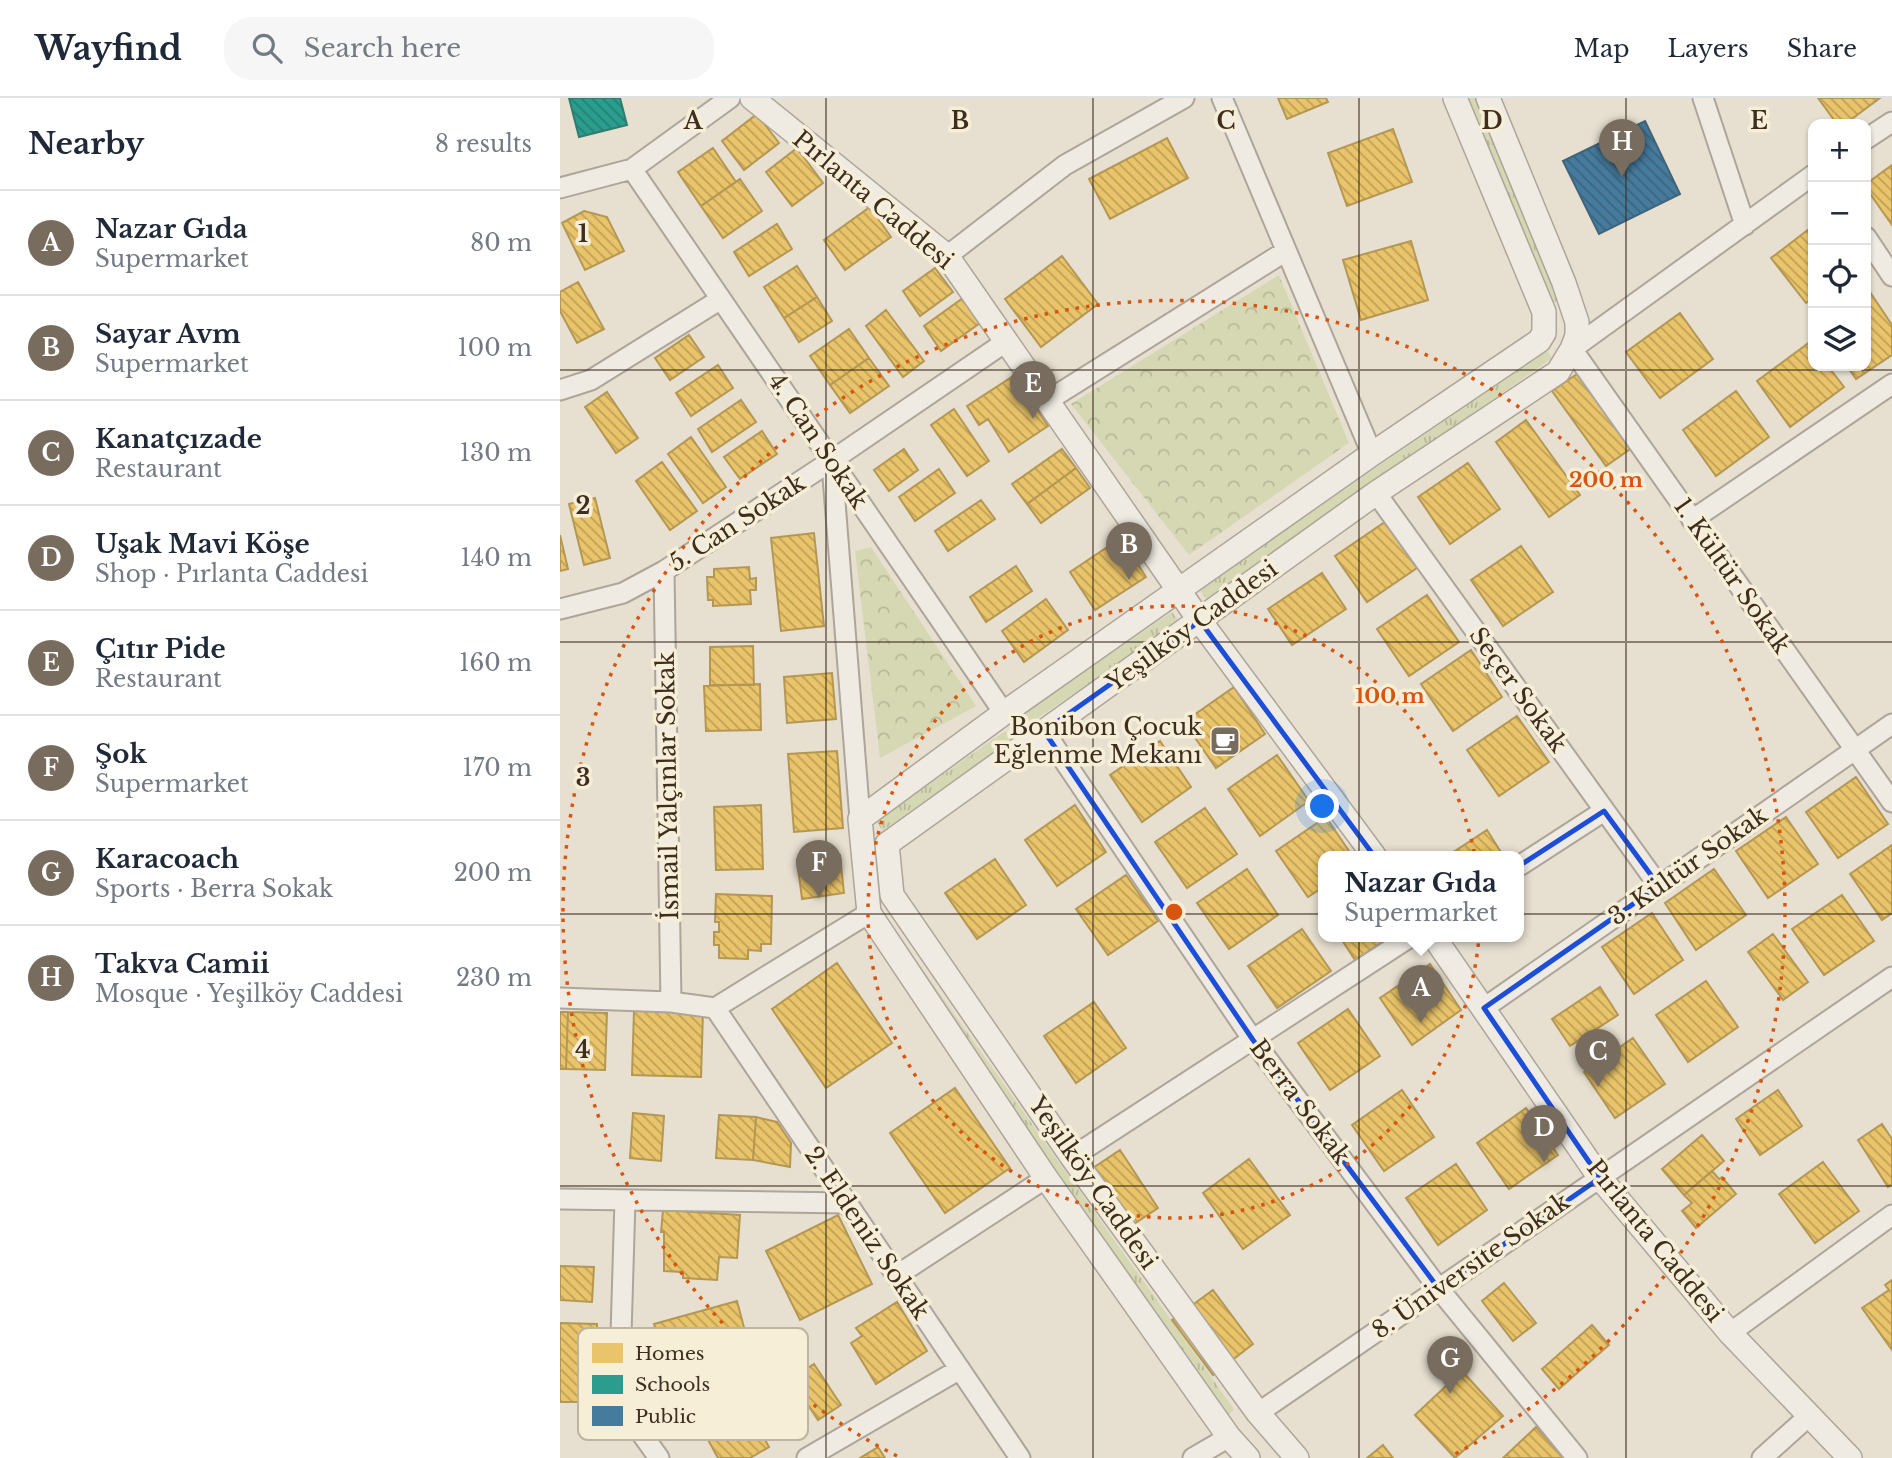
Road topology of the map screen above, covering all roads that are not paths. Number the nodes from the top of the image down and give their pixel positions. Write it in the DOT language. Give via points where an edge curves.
graph roads {
  1 [pos="730,98"];
  2 [pos="752,98"];
  3 [pos="1184,98"];
  4 [pos="1222,98"];
  5 [pos="1455,98"];
  6 [pos="1488,98"];
  7 [pos="1703,98"];
  8 [pos="1892,122"];
  9 [pos="1871,136"];
  10 [pos="632,169"];
  11 [pos="1808,179"];
  12 [pos="560,188"];
  13 [pos="1745,225"];
  14 [pos="1871,244"];
  15 [pos="1286,251"];
  16 [pos="947,256"];
  17 [pos="1892,275"];
  18 [pos="721,299"];
  19 [pos="1544,333"];
  20 [pos="1007,341"];
  21 [pos="1572,349"];
  22 [pos="1892,384"];
  23 [pos="560,390"];
  24 [pos="1047,401"];
  25 [pos="1372,454"];
  26 [pos="831,461"];
  27 [pos="1376,493"];
  28 [pos="1692,520"];
  29 [pos="664,571"];
  30 [pos="1178,590"];
  31 [pos="560,610"];
  32 [pos="1199,621"];
  33 [pos="1004,713"];
  34 [pos="1892,723"];
  35 [pos="1035,738"];
  36 [pos="1855,749"];
  37 [pos="1892,802"];
  38 [pos="1604,811"];
  39 [pos="860,819"];
  40 [pos="887,844"];
  41 [pos="1371,851"];
  42 [pos="1524,863"];
  43 [pos="1659,886"];
  44 [pos="892,895"];
  45 [pos="869,913"];
  46 [pos="1402,942"];
  47 [pos="1438,942"];
  48 [pos="1892,978"];
  49 [pos="560,998"];
  50 [pos="671,1002"];
  51 [pos="715,1008"];
  52 [pos="1484,1008"];
  53 [pos="1253,1040"];
  54 [pos="1072,1157"];
  55 [pos="1046,1178"];
  56 [pos="1600,1178"];
  57 [pos="560,1199"];
  58 [pos="625,1200"];
  59 [pos="847,1203"];
  60 [pos="1892,1215"];
  61 [pos="896,1276"];
  62 [pos="1439,1289"];
  63 [pos="622,1328"];
  64 [pos="1730,1333"];
  65 [pos="960,1369"];
  66 [pos="1258,1413"];
  67 [pos="1810,1415"];
  68 [pos="1229,1437"];
  69 [pos="646,1440"];
  70 [pos="659,1458"];
  71 [pos="807,1458"];
  72 [pos="1020,1458"];
  73 [pos="1193,1458"];
  74 [pos="1248,1458"];
  75 [pos="1297,1458"];
  76 [pos="1577,1458"];
  77 [pos="1762,1458"];
  78 [pos="1850,1458"];
  1 -- 10 [label="street"];
  2 -- 16 [label="street, Pırlanta Caddesi"];
  3 -- 16 [label="street" via="1065,165"];
  4 -- 15 [label="street"];
  5 -- 19 [label="street" via="1544,312"];
  6 -- 21 [label="street" via="1564,283 1577,322"];
  7 -- 13 [label="street"];
  8 -- 9 [label="street"];
  10 -- 12 [label="street"];
  10 -- 18 [label="street, 4. Can Sokak"];
  11 -- 13 [label="street"];
  13 -- 21 [label="street"];
  14 -- 17 [label="street"];
  15 -- 24 [label="street"];
  15 -- 25 [label="street"];
  16 -- 20 [label="street, Pırlanta Caddesi"];
  18 -- 23 [label="street" via="591,380"];
  18 -- 26 [label="street, 4. Can Sokak"];
  19 -- 21 [label="street"];
  19 -- 25 [label="street, Yeşilköy Caddesi" via="1532,346"];
  20 -- 24 [label="street, Pırlanta Caddesi"];
  20 -- 26 [label="street, 5. Can Sokak"];
  21 -- 27 [label="street, Yeşilköy Caddesi" via="1558,372"];
  21 -- 28 [label="street, 1. Kültür Sokak"];
  22 -- 28 [label="street"];
  24 -- 30 [label="street, Pırlanta Caddesi"];
  25 -- 30 [label="street, Yeşilköy Caddesi"];
  26 -- 29 [label="street, 5. Can Sokak"];
  26 -- 33 [label="street, 4. Can Sokak"];
  26 -- 39 [label="street"];
  27 -- 32 [label="street, Yeşilköy Caddesi"];
  27 -- 38 [label="street, Seçer Sokak"];
  28 -- 36 [label="street, 1. Kültür Sokak"];
  29 -- 31 [label="street, 5. Can Sokak" via="623,593"];
  29 -- 50 [label="street, İsmail Yalçınlar Sokak"];
  30 -- 32 [label="street, Pırlanta Caddesi"];
  30 -- 33 [label="street, Yeşilköy Caddesi"];
  32 -- 35 [label="street, Yeşilköy Caddesi"];
  32 -- 41 [label="street, Pırlanta Caddesi"];
  33 -- 35 [label="street"];
  33 -- 39 [label="street, Yeşilköy Caddesi"];
  34 -- 36 [label="street, 3. Kültür Sokak"];
  35 -- 40 [label="street, Yeşilköy Caddesi"];
  35 -- 53 [label="street, Berra Sokak"];
  36 -- 37 [label="street, 1. Kültür Sokak"];
  36 -- 43 [label="street, 3. Kültür Sokak"];
  38 -- 42 [label="street"];
  38 -- 43 [label="street, Seçer Sokak"];
  39 -- 40 [label="street"];
  39 -- 45 [label="street, Yeşilköy Caddesi"];
  40 -- 44 [label="street, Yeşilköy Caddesi"];
  43 -- 52 [label="street, 3. Kültür Sokak"];
  44 -- 45 [label="street"];
  44 -- 54 [label="street, Yeşilköy Caddesi"];
  45 -- 51 [label="street"];
  45 -- 55 [label="street, Yeşilköy Caddesi"];
  46 -- 53 [label="street"];
  47 -- 52 [label="street, Pırlanta Caddesi"];
  48 -- 56 [label="street, 8. Üniversite Sokak"];
  49 -- 50 [label="street"];
  50 -- 51 [label="street"];
  51 -- 59 [label="street, 2. Eldeniz Sokak"];
  52 -- 56 [label="street, Pırlanta Caddesi"];
  53 -- 54 [label="street"];
  53 -- 62 [label="street, Berra Sokak"];
  54 -- 66 [label="street, Yeşilköy Caddesi"];
  55 -- 61 [label="street"];
  55 -- 68 [label="street, Yeşilköy Caddesi"];
  56 -- 62 [label="street, 8. Üniversite Sokak"];
  56 -- 64 [label="street, Pırlanta Caddesi"];
  57 -- 58 [label="street"];
  58 -- 59 [label="street"];
  58 -- 63 [label="street"];
  59 -- 61 [label="street, 2. Eldeniz Sokak"];
  60 -- 64 [label="street"];
  61 -- 65 [label="street, 2. Eldeniz Sokak"];
  62 -- 66 [label="street, 8. Üniversite Sokak"];
  62 -- 76 [label="street, Berra Sokak"];
  64 -- 67 [label="street, Pırlanta Caddesi"];
  65 -- 71 [label="street"];
  65 -- 72 [label="street, 2. Eldeniz Sokak"];
  66 -- 68 [label="street"];
  66 -- 75 [label="street, Yeşilköy Caddesi"];
  67 -- 77 [label="street"];
  67 -- 78 [label="street, Pırlanta Caddesi"];
  68 -- 73 [label="street"];
  68 -- 74 [label="street, Yeşilköy Caddesi"];
  69 -- 70 [label="street"];
}
